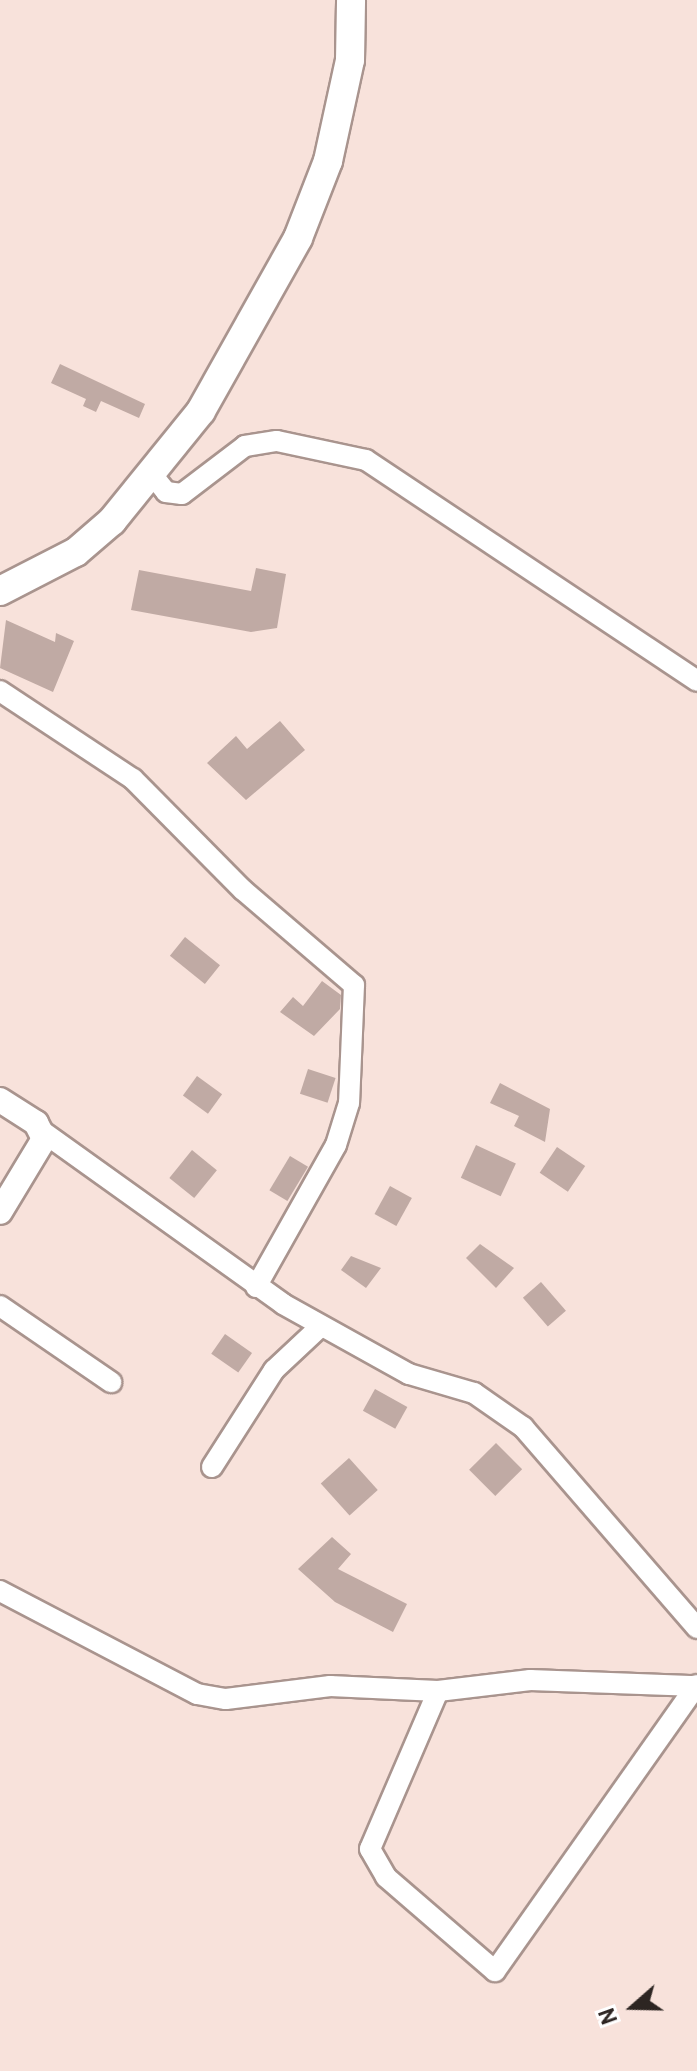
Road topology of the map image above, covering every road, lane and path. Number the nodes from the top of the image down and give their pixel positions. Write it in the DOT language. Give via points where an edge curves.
graph roads {
  1 [pos="351,0"];
  2 [pos="154,477"];
  3 [pos="0,591"];
  4 [pos="697,681"];
  5 [pos="0,691"];
  6 [pos="0,1100"];
  7 [pos="43,1132"];
  8 [pos="0,1212"];
  9 [pos="256,1287"];
  10 [pos="0,1306"];
  11 [pos="321,1326"];
  12 [pos="111,1382"];
  13 [pos="212,1467"];
  14 [pos="0,1591"];
  15 [pos="697,1628"];
  16 [pos="697,1685"];
  17 [pos="438,1691"];
  1 -- 2 [label="main road" via="343,111 298,238 201,411"];
  2 -- 3 [label="main road" via="76,552"];
  2 -- 4 [label="street" via="166,492 182,494 245,446 277,441 366,460"];
  5 -- 9 [label="street" via="133,779 243,890 354,985 349,1103 341,1131 325,1174"];
  6 -- 7 [label="street"];
  7 -- 8 [label="street" via="44,1145"];
  7 -- 9 [label="street"];
  9 -- 11 [label="street"];
  10 -- 12 [label="street"];
  11 -- 13 [label="street" via="274,1370"];
  11 -- 15 [label="street" via="409,1374 474,1393 523,1427"];
  14 -- 17 [label="street" via="197,1694 226,1699 357,1686"];
  16 -- 17 [label="street" via="530,1680"];
  16 -- 17 [label="street" via="495,1971 386,1877 370,1849"];
}
